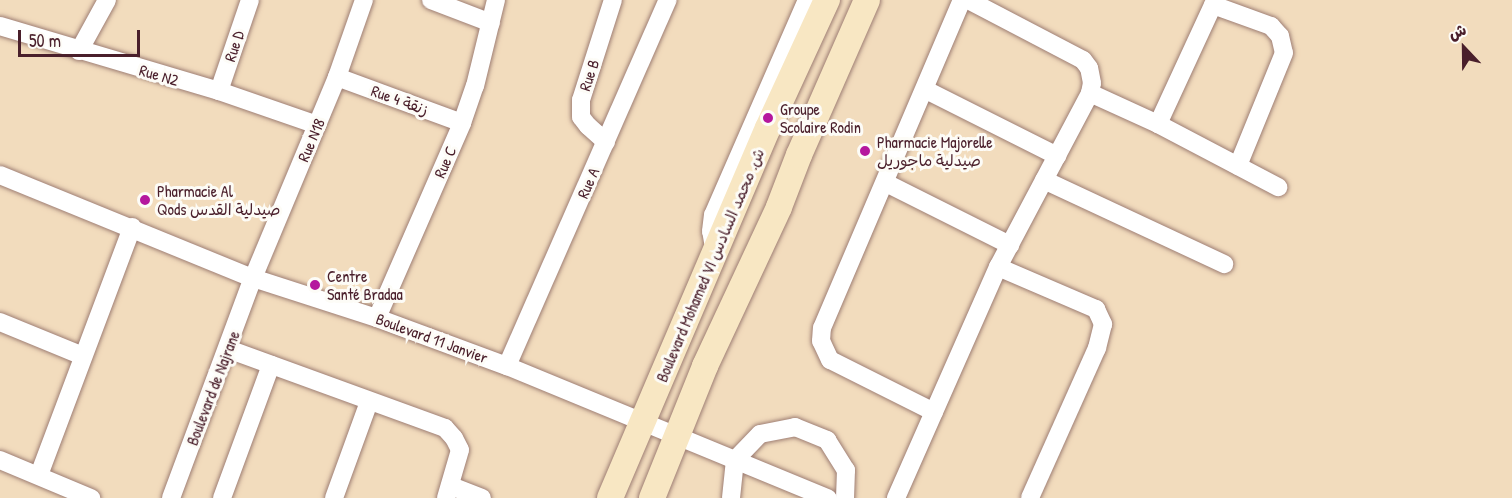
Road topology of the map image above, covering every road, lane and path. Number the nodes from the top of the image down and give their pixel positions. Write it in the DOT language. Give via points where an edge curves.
graph roads {
  1 [pos="107,0"];
  2 [pos="364,0"];
  3 [pos="431,0"];
  4 [pos="496,0"];
  5 [pos="613,0"];
  6 [pos="668,0"];
  7 [pos="807,0"];
  8 [pos="827,0"];
  9 [pos="867,0"];
  10 [pos="963,0"];
  11 [pos="968,0"];
  12 [pos="244,2"];
  13 [pos="491,23"];
  14 [pos="0,27"];
  15 [pos="794,49"];
  16 [pos="79,51"];
  17 [pos="337,76"];
  18 [pos="926,90"];
  19 [pos="219,91"];
  20 [pos="1090,93"];
  21 [pos="462,123"];
  22 [pos="1158,124"];
  23 [pos="317,125"];
  24 [pos="606,142"];
  25 [pos="1057,156"];
  26 [pos="1238,166"];
  27 [pos="0,175"];
  28 [pos="1044,180"];
  29 [pos="886,183"];
  30 [pos="1278,187"];
  31 [pos="132,227"];
  32 [pos="1010,244"];
  33 [pos="1224,264"];
  34 [pos="998,267"];
  35 [pos="253,278"];
  36 [pos="377,318"];
  37 [pos="0,322"];
  38 [pos="228,349"];
  39 [pos="83,356"];
  40 [pos="271,365"];
  41 [pos="507,366"];
  42 [pos="369,402"];
  43 [pos="934,412"];
  44 [pos="642,421"];
  45 [pos="677,436"];
  46 [pos="0,460"];
  47 [pos="735,460"];
  48 [pos="39,475"];
  49 [pos="449,492"];
  50 [pos="91,498"];
  51 [pos="171,498"];
  52 [pos="222,498"];
  53 [pos="334,498"];
  54 [pos="482,498"];
  55 [pos="610,498"];
  56 [pos="652,498"];
  57 [pos="731,498"];
  58 [pos="828,498"];
  59 [pos="845,498"];
  60 [pos="896,498"];
  61 [pos="1030,498"];
  1 -- 16 [label="street"];
  2 -- 17 [label="street, Rue N18"];
  3 -- 13 [label="street"];
  4 -- 13 [label="street, Rue C"];
  5 -- 24 [label="street, Rue B" via="581,100 581,117"];
  6 -- 24 [label="street, Rue A"];
  7 -- 15 [label="street"];
  8 -- 15 [label="main road, Boulevard Mohamed VI ش. محمد السادس"];
  9 -- 45 [label="main road"];
  10 -- 18 [label="street"];
  11 -- 20 [label="street" via="1083,60 1091,75"];
  12 -- 19 [label="street, Rue D"];
  13 -- 21 [label="street, Rue C"];
  14 -- 16 [label="street, Rue N2"];
  15 -- 44 [label="main road, Boulevard Mohamed VI ش. محمد السادس" via="744,165 715,254"];
  16 -- 19 [label="street, Rue N2"];
  17 -- 21 [label="street, Rue 4 زنقة"];
  17 -- 23 [label="street, Rue N18"];
  18 -- 25 [label="street"];
  18 -- 29 [label="street"];
  19 -- 23 [label="street, Rue N2"];
  20 -- 22 [label="street"];
  20 -- 25 [label="street"];
  21 -- 36 [label="street, Rue C"];
  22 -- 26 [label="street"];
  22 -- 26 [label="street" via="1213,5 1271,26 1280,36 1284,53"];
  23 -- 35 [label="street, Rue N18"];
  24 -- 41 [label="street, Rue A"];
  25 -- 28 [label="street"];
  26 -- 30 [label="street"];
  27 -- 31 [label="street, Boulevard 11 Janvier"];
  28 -- 32 [label="street"];
  28 -- 33 [label="street"];
  29 -- 32 [label="street"];
  29 -- 43 [label="street" via="822,328 822,341 831,360"];
  31 -- 35 [label="street, Boulevard 11 Janvier"];
  31 -- 39 [label="street"];
  32 -- 34 [label="street"];
  34 -- 43 [label="street"];
  34 -- 61 [label="street" via="1096,309 1103,324"];
  35 -- 36 [label="street, Boulevard 11 Janvier"];
  35 -- 38 [label="street, Boulevard de Najrane"];
  36 -- 41 [label="street, Boulevard 11 Janvier"];
  37 -- 39 [label="street"];
  38 -- 40 [label="street"];
  38 -- 51 [label="street, Boulevard de Najrane"];
  39 -- 48 [label="street"];
  40 -- 42 [label="street"];
  40 -- 52 [label="street"];
  41 -- 44 [label="street, Boulevard 11 Janvier"];
  42 -- 49 [label="street" via="445,428 454,438 460,450"];
  42 -- 53 [label="street"];
  43 -- 60 [label="street"];
  44 -- 45 [label="street, Boulevard 11 Janvier"];
  44 -- 55 [label="main road, Boulevard Mohamed VI ش. محمد السادس"];
  45 -- 47 [label="street, Boulevard 11 Janvier"];
  45 -- 56 [label="main road"];
  46 -- 48 [label="street"];
  47 -- 57 [label="street"];
  47 -- 58 [label="street, Boulevard 11 Janvier"];
  47 -- 59 [label="street" via="760,434 795,427 827,440 846,470"];
  48 -- 50 [label="street"];
  49 -- 54 [label="street"];
}
